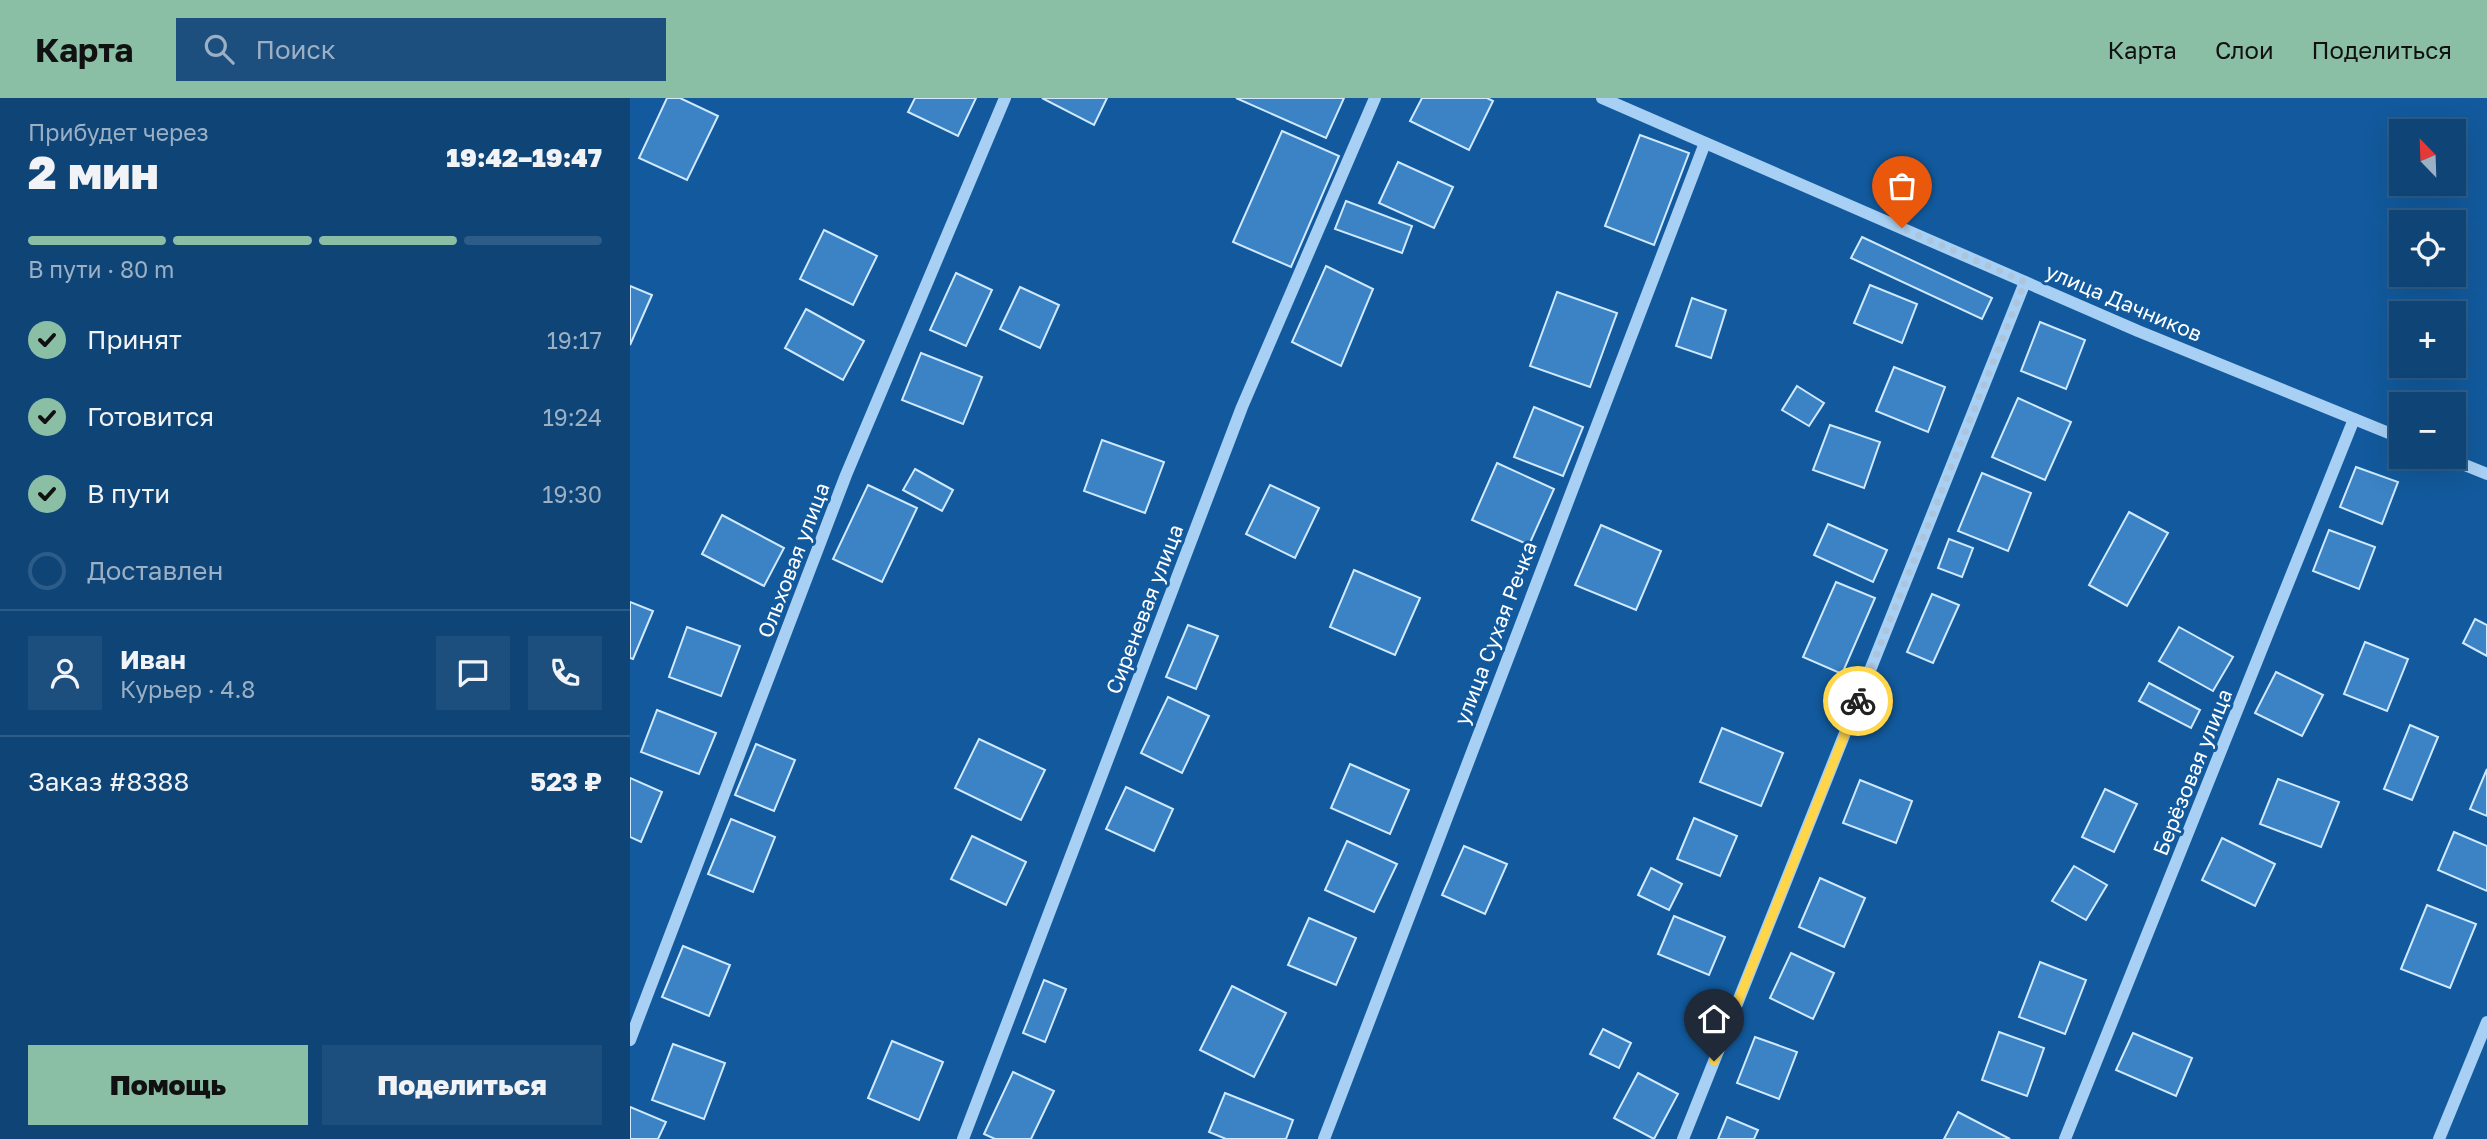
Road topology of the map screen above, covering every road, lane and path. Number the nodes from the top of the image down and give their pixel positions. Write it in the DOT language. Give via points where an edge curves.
graph roads {
  1 [pos="1004,98"];
  2 [pos="1375,98"];
  3 [pos="1602,98"];
  4 [pos="1706,143"];
  5 [pos="2025,282"];
  6 [pos="2354,419"];
  7 [pos="2389,433"];
  8 [pos="2466,466"];
  9 [pos="2487,474"];
  10 [pos="2487,1022"];
  11 [pos="630,1040"];
  12 [pos="963,1139"];
  13 [pos="1324,1139"];
  14 [pos="1683,1139"];
  15 [pos="2065,1139"];
  16 [pos="2439,1139"];
  1 -- 11 [label="street, Ольховая улица" via="846,475"];
  2 -- 12 [label="street, Сиреневая улица" via="1242,407"];
  3 -- 4 [label="street, улица Дачников"];
  4 -- 5 [label="street, улица Дачников"];
  4 -- 13 [label="street, улица Сухая Речка"];
  5 -- 6 [label="street, улица Дачников"];
  5 -- 14 [label="street"];
  6 -- 7 [label="street, улица Дачников"];
  6 -- 15 [label="street, Берёзовая улица"];
  8 -- 9 [label="street"];
  10 -- 16 [label="street"];
}
